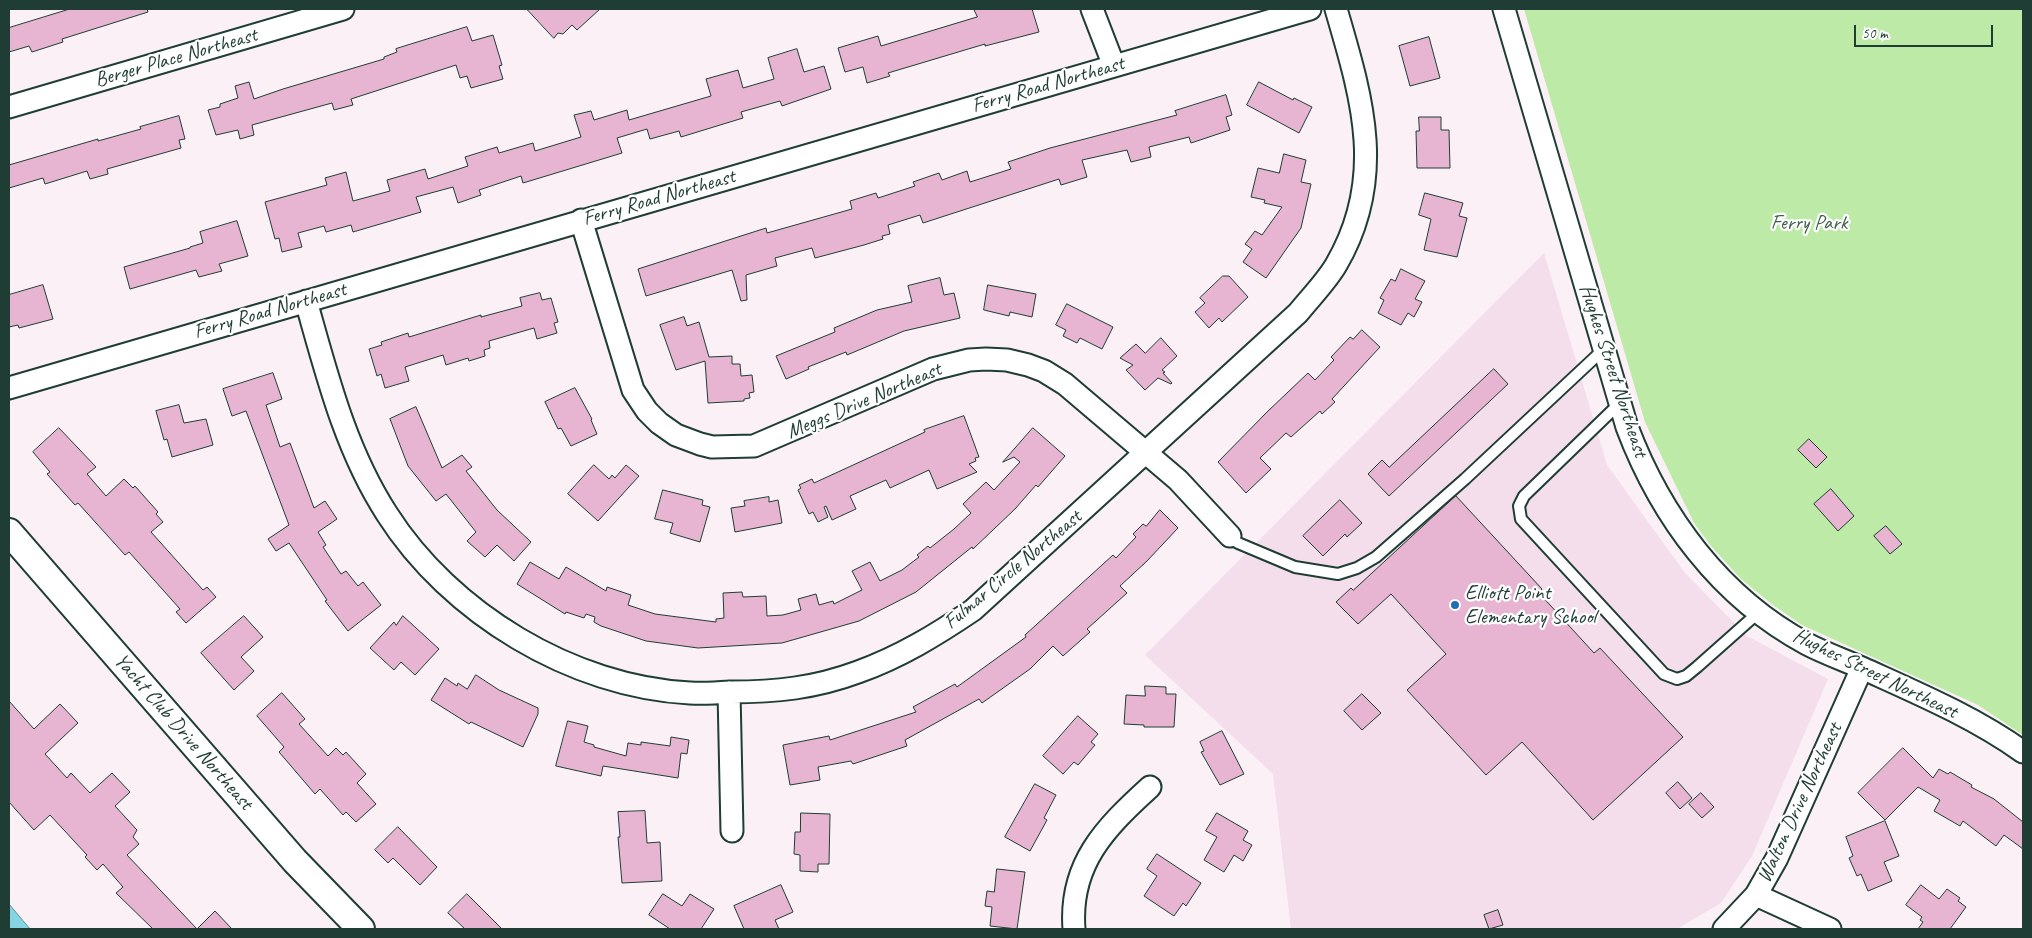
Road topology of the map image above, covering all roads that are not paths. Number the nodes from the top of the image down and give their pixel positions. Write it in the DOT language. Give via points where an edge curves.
graph roads {
  1 [pos="343,9"];
  2 [pos="1092,9"];
  3 [pos="1310,9"];
  4 [pos="1336,9"];
  5 [pos="1504,9"];
  6 [pos="1114,66"];
  7 [pos="9,107"];
  8 [pos="581,220"];
  9 [pos="306,301"];
  10 [pos="1604,349"];
  11 [pos="9,388"];
  12 [pos="1620,403"];
  13 [pos="1146,453"];
  14 [pos="9,532"];
  15 [pos="1230,536"];
  16 [pos="1759,612"];
  17 [pos="1862,668"];
  18 [pos="729,692"];
  19 [pos="2023,752"];
  20 [pos="1150,787"];
  21 [pos="732,832"];
  22 [pos="1756,895"];
  23 [pos="361,929"];
  24 [pos="1074,929"];
  25 [pos="1724,929"];
  26 [pos="1830,929"];
  1 -- 7 [label="street, Berger Place Northeast"];
  2 -- 6 [label="street"];
  3 -- 6 [label="street, Ferry Road Northeast"];
  4 -- 13 [label="street, Fulmar Circle Northeast" via="1356,79 1365,129 1364,184 1348,240 1335,267 1298,313"];
  5 -- 10 [label="street, Hughes Street Northeast"];
  6 -- 8 [label="street, Ferry Road Northeast"];
  8 -- 9 [label="street, Ferry Road Northeast"];
  8 -- 13 [label="street, Meggs Drive Northeast" via="633,390 659,423 700,444 712,447 754,446 933,369 986,359 1028,365 1058,380"];
  9 -- 11 [label="street, Ferry Road Northeast"];
  9 -- 18 [label="street, Fulmar Circle Northeast" via="339,414 375,496 403,537 451,590 505,631 588,672 637,686 689,693"];
  10 -- 12 [label="street, Hughes Street Northeast"];
  10 -- 15 [label="lane" via="1466,479 1376,557 1357,568 1338,574 1295,567 1238,543"];
  12 -- 16 [label="street, Hughes Street Northeast" via="1638,456 1676,525 1721,578"];
  12 -- 16 [label="lane" via="1524,496 1519,506 1521,519 1664,674 1677,679 1686,676"];
  13 -- 15 [label="street, Meggs Drive Northeast" via="1178,480"];
  13 -- 18 [label="street, Fulmar Circle Northeast" via="1008,580 973,610 934,636 858,672 822,683 772,692"];
  14 -- 23 [label="street, Yacht Club Drive Northeast" via="295,861"];
  16 -- 17 [label="street, Hughes Street Northeast" via="1808,644"];
  17 -- 19 [label="street, Hughes Street Northeast" via="1962,715"];
  17 -- 22 [label="street, Walton Drive Northeast" via="1777,858"];
  18 -- 21 [label="street"];
  20 -- 24 [label="street" via="1108,827 1086,859 1077,886"];
  22 -- 25 [label="street, Walton Drive Northeast"];
  22 -- 26 [label="street"];
}
